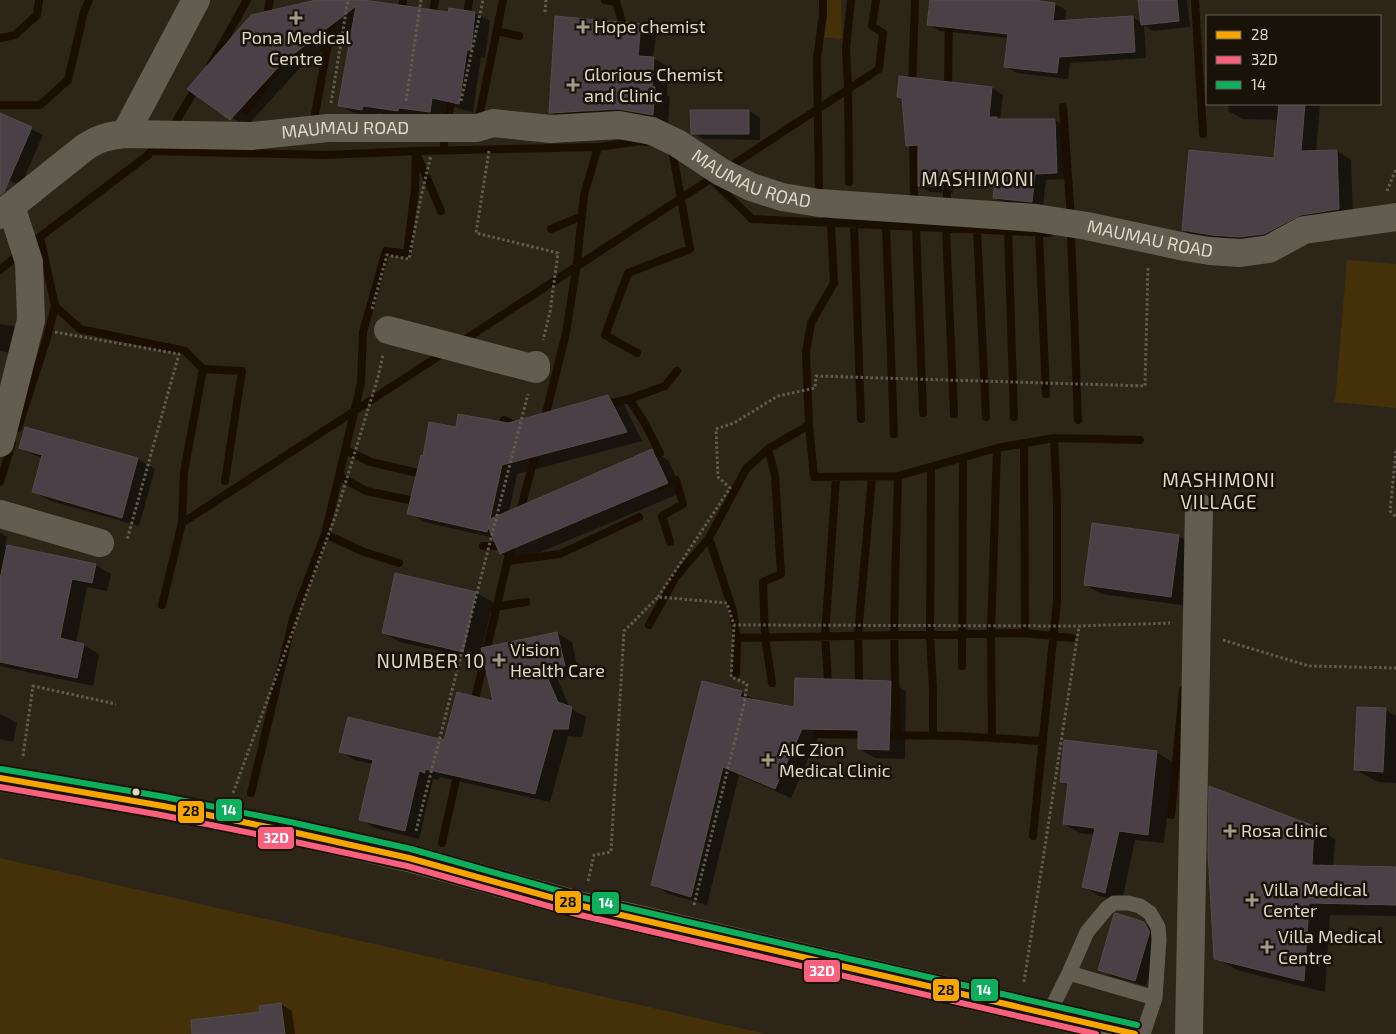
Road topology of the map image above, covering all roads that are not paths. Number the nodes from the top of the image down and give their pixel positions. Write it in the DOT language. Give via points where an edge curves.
graph roads {
  1 [pos="196,0"];
  2 [pos="116,135"];
  3 [pos="6,210"];
  4 [pos="1396,217"];
  5 [pos="388,330"];
  6 [pos="536,365"];
  7 [pos="0,443"];
  8 [pos="1199,507"];
  9 [pos="0,514"];
  10 [pos="112,544"];
  11 [pos="10,780"];
  12 [pos="1069,973"];
  13 [pos="1155,998"];
  14 [pos="1048,1015"];
  15 [pos="1135,1034"];
  16 [pos="1143,1034"];
  17 [pos="1189,1034"];
  1 -- 2 [label="street"];
  2 -- 3 [label="street" via="90,144"];
  2 -- 4 [label="street, MAUMAU ROAD" via="252,136 328,128 477,128 493,123 551,128 619,125 652,131 752,188 782,197 819,203 1036,218 1185,247 1240,253 1269,249 1304,230"];
  3 -- 7 [label="street" via="29,262 31,320"];
  5 -- 6 [label="street" via="536,369"];
  8 -- 17 [label="street"];
  9 -- 10 [label="street"];
  11 -- 14 [label="main road" via="163,806 409,858 582,906"];
  12 -- 13 [label="lane"];
  12 -- 13 [label="lane" via="1086,932 1114,903 1128,902 1150,913 1158,927"];
  12 -- 14 [label="lane"];
  13 -- 16 [label="lane"];
  14 -- 15 [label="main road"];
}
